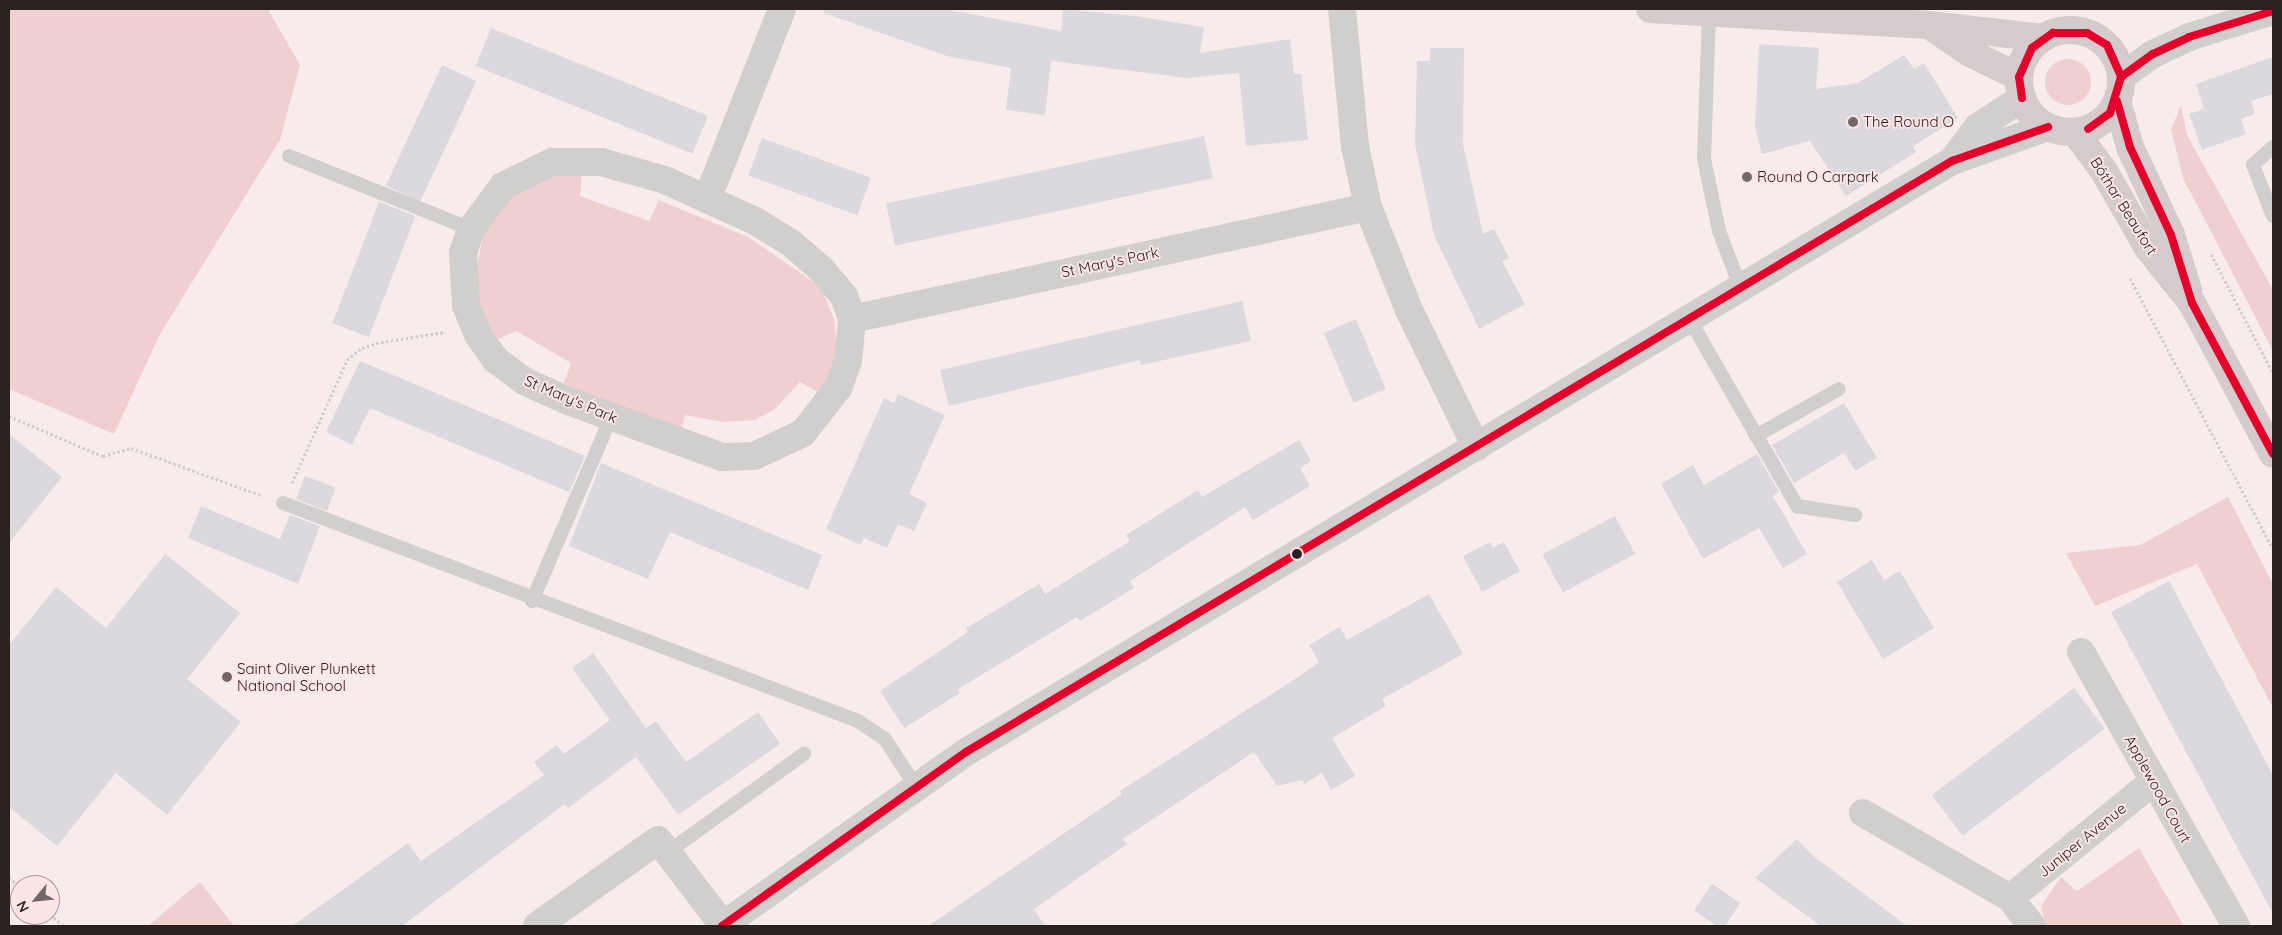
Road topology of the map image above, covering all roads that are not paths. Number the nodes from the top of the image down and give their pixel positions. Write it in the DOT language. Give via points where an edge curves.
graph roads {
  1 [pos="782,9"];
  2 [pos="1342,9"];
  3 [pos="1650,9"];
  4 [pos="2273,11"];
  5 [pos="1710,14"];
  6 [pos="1929,25"];
  7 [pos="2043,38"];
  8 [pos="2021,87"];
  9 [pos="2119,89"];
  10 [pos="2048,127"];
  11 [pos="2075,132"];
  12 [pos="2273,147"];
  13 [pos="289,156"];
  14 [pos="1952,161"];
  15 [pos="708,197"];
  16 [pos="1368,207"];
  17 [pos="2273,216"];
  18 [pos="472,228"];
  19 [pos="1741,289"];
  20 [pos="2192,303"];
  21 [pos="852,319"];
  22 [pos="1690,320"];
  23 [pos="1839,389"];
  24 [pos="611,418"];
  25 [pos="1756,436"];
  26 [pos="1476,447"];
  27 [pos="2273,454"];
  28 [pos="283,503"];
  29 [pos="1855,514"];
  30 [pos="532,601"];
  31 [pos="2081,652"];
  32 [pos="804,754"];
  33 [pos="2154,781"];
  34 [pos="916,787"];
  35 [pos="1863,813"];
  36 [pos="668,852"];
  37 [pos="2010,898"];
  38 [pos="537,926"];
  39 [pos="722,926"];
  40 [pos="2032,926"];
  41 [pos="2236,926"];
  1 -- 15 [label="street"];
  2 -- 16 [label="street" via="1355,146"];
  3 -- 5 [label="main road"];
  4 -- 9 [label="street" via="2189,37 2153,54"];
  5 -- 6 [label="main road"];
  5 -- 19 [label="lane" via="1704,159 1719,231"];
  6 -- 7 [label="main road"];
  6 -- 8 [label="main road"];
  7 -- 8 [label="main road" via="2024,60"];
  7 -- 9 [label="main road" via="2064,30 2092,35 2114,55"];
  8 -- 10 [label="main road"];
  8 -- 14 [label="street" via="1978,127"];
  9 -- 11 [label="main road" via="2100,122"];
  9 -- 20 [label="main road, Bóthar Beaufort" via="2130,147 2171,235"];
  10 -- 11 [label="main road"];
  10 -- 14 [label="street"];
  11 -- 20 [label="main road, Bóthar Beaufort" via="2104,171 2148,248"];
  12 -- 17 [label="lane" via="2253,165"];
  13 -- 18 [label="lane"];
  14 -- 19 [label="street"];
  15 -- 18 [label="street, St Mary's Park" via="629,168 585,160 552,162 504,186"];
  15 -- 21 [label="street, St Mary's Park" via="791,243 844,296"];
  16 -- 21 [label="street, St Mary's Park"];
  16 -- 26 [label="street" via="1409,310"];
  18 -- 24 [label="street, St Mary's Park" via="463,252 462,277 474,327 495,359 524,381"];
  19 -- 22 [label="street"];
  20 -- 27 [label="main road, Bóthar Beaufort"];
  21 -- 24 [label="street, St Mary's Park" via="848,361 838,388 803,433 774,448 754,456 722,457"];
  22 -- 25 [label="lane"];
  22 -- 26 [label="street"];
  23 -- 25 [label="lane"];
  24 -- 30 [label="lane"];
  25 -- 29 [label="lane" via="1797,506"];
  26 -- 34 [label="street" via="966,752"];
  28 -- 30 [label="lane"];
  30 -- 34 [label="lane" via="858,721 885,739"];
  31 -- 33 [label="street, Applewood Court"];
  32 -- 36 [label="lane"];
  33 -- 37 [label="street, Juniper Avenue"];
  33 -- 41 [label="street, Applewood Court"];
  34 -- 39 [label="street"];
  35 -- 37 [label="street"];
  36 -- 38 [label="street" via="658,840"];
  36 -- 39 [label="street"];
  37 -- 40 [label="street"];
}
